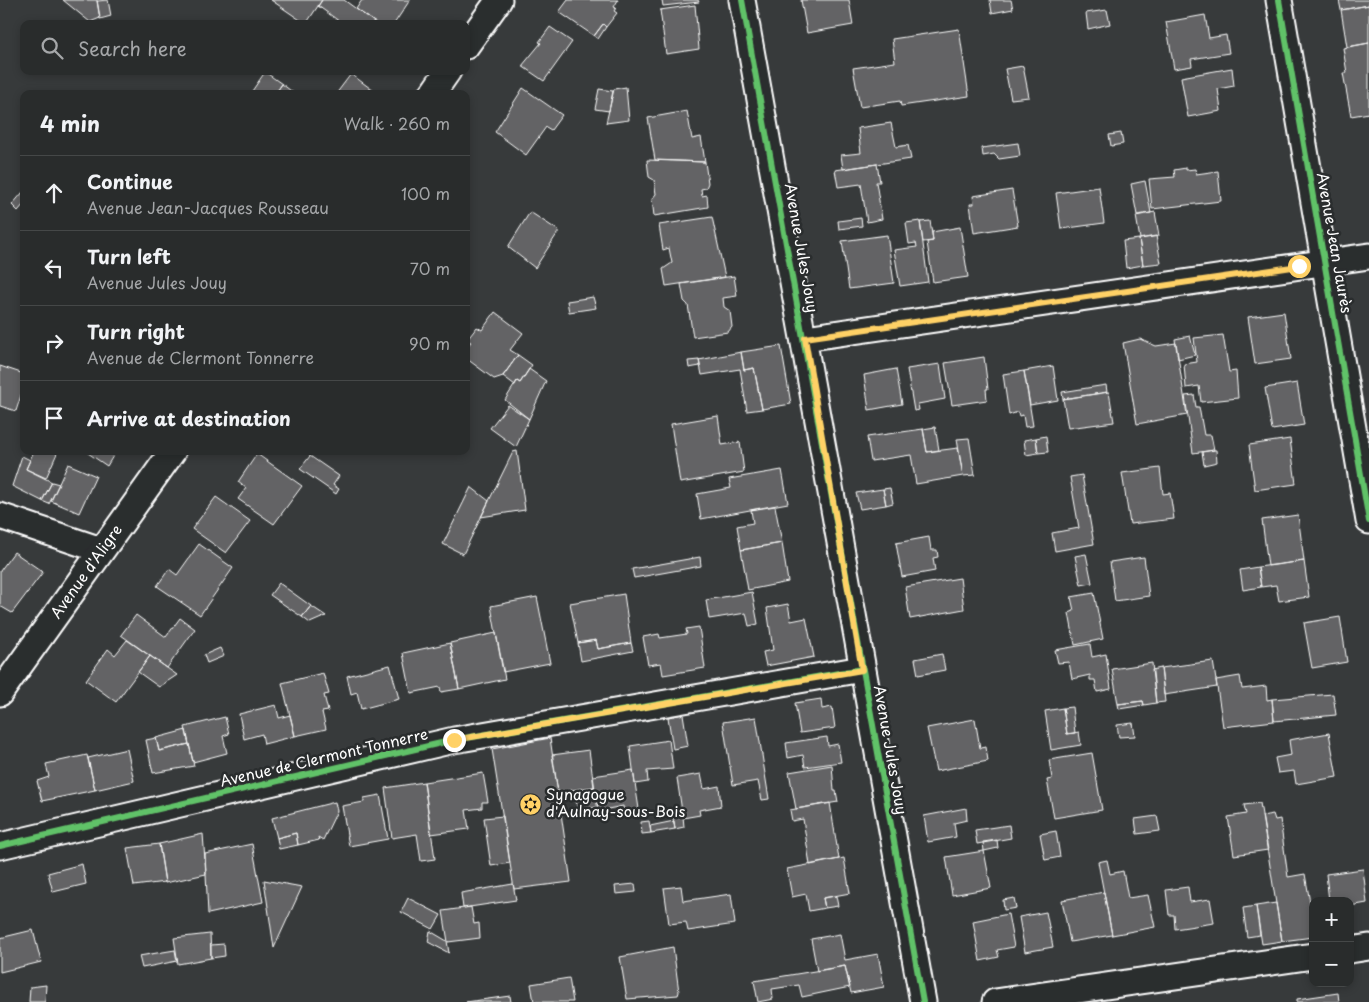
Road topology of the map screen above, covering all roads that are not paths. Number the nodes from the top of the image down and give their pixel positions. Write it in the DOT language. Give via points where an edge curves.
graph roads {
  1 [pos="499,0"];
  2 [pos="742,0"];
  3 [pos="1279,0"];
  4 [pos="470,40"];
  5 [pos="445,75"];
  6 [pos="435,90"];
  7 [pos="1369,256"];
  8 [pos="1324,263"];
  9 [pos="805,338"];
  10 [pos="170,455"];
  11 [pos="0,516"];
  12 [pos="1369,521"];
  13 [pos="101,550"];
  14 [pos="862,670"];
  15 [pos="0,693"];
  16 [pos="0,846"];
  17 [pos="1369,947"];
  18 [pos="1354,949"];
  19 [pos="1309,957"];
  20 [pos="923,1002"];
  21 [pos="995,1002"];
  1 -- 4 [label="street"];
  2 -- 9 [label="street, Avenue Jules Jouy"];
  3 -- 8 [label="street, Avenue Jean Jaurès"];
  5 -- 6 [label="street"];
  7 -- 8 [label="street"];
  8 -- 9 [label="street"];
  8 -- 12 [label="street, Avenue Jean Jaurès"];
  9 -- 14 [label="street, Avenue Jules Jouy"];
  10 -- 13 [label="street, Avenue d'Aligre"];
  11 -- 13 [label="street"];
  13 -- 15 [label="street, Avenue d'Aligre"];
  14 -- 16 [label="street, Avenue de Clermont Tonnerre" via="454,740"];
  14 -- 20 [label="street, Avenue Jules Jouy"];
  17 -- 18 [label="street"];
  19 -- 21 [label="street"];
}
